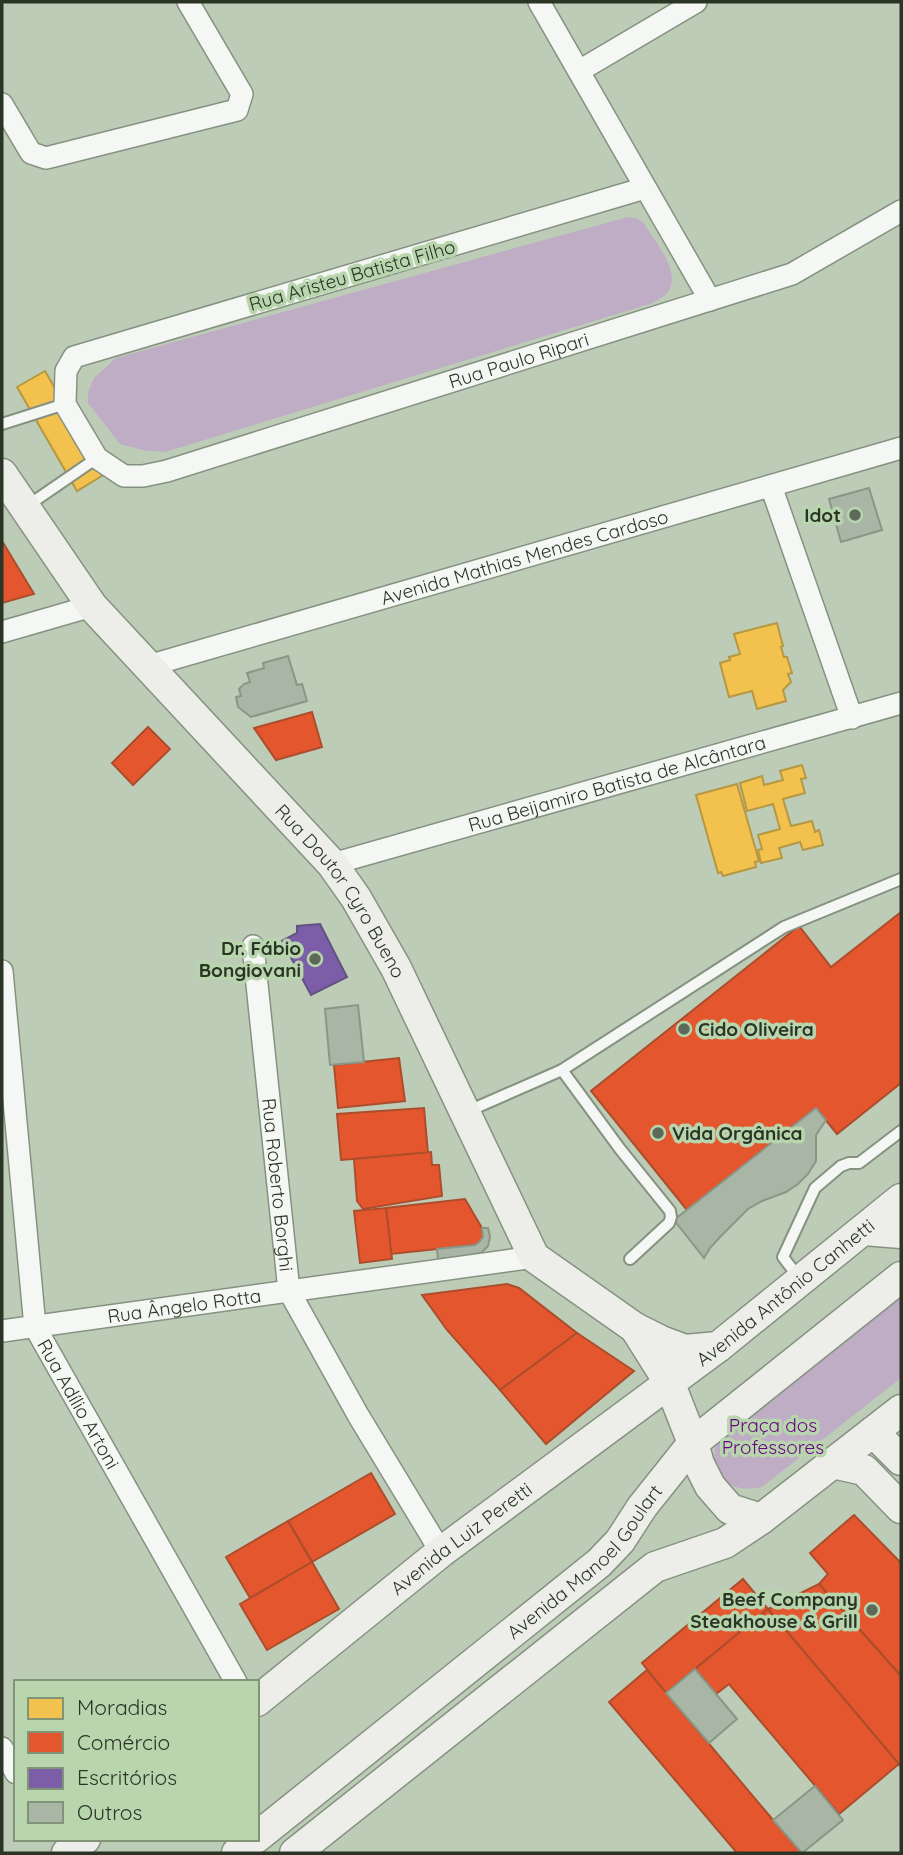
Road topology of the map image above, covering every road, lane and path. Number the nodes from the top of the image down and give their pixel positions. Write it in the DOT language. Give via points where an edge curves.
graph roads {
  1 [pos="188,2"];
  2 [pos="539,2"];
  3 [pos="696,2"];
  4 [pos="579,71"];
  5 [pos="2,104"];
  6 [pos="645,188"];
  7 [pos="901,211"];
  8 [pos="710,300"];
  9 [pos="65,404"];
  10 [pos="2,424"];
  11 [pos="901,448"];
  12 [pos="97,458"];
  13 [pos="2,474"];
  14 [pos="771,486"];
  15 [pos="25,508"];
  16 [pos="92,607"];
  17 [pos="2,632"];
  18 [pos="148,666"];
  19 [pos="901,703"];
  20 [pos="852,718"];
  21 [pos="332,864"];
  22 [pos="901,879"];
  23 [pos="253,946"];
  24 [pos="2,971"];
  25 [pos="562,1070"];
  26 [pos="466,1112"];
  27 [pos="901,1131"];
  28 [pos="901,1199"];
  29 [pos="863,1230"];
  30 [pos="901,1233"];
  31 [pos="534,1257"];
  32 [pos="629,1259"];
  33 [pos="901,1277"];
  34 [pos="801,1280"];
  35 [pos="289,1291"];
  36 [pos="35,1326"];
  37 [pos="635,1328"];
  38 [pos="2,1331"];
  39 [pos="718,1347"];
  40 [pos="669,1382"];
  41 [pos="901,1410"];
  42 [pos="873,1432"];
  43 [pos="693,1443"];
  44 [pos="901,1460"];
  45 [pos="832,1463"];
  46 [pos="901,1508"];
  47 [pos="761,1519"];
  48 [pos="441,1552"];
  49 [pos="235,1680"];
  50 [pos="259,1700"];
  51 [pos="2,1748"];
  52 [pos="14,1769"];
  53 [pos="259,1836"];
  54 [pos="82,1841"];
  55 [pos="252,1841"];
  56 [pos="67,1853"];
  57 [pos="237,1853"];
  58 [pos="295,1853"];
  1 -- 5 [label="street" via="242,94 237,110 46,158 31,153"];
  2 -- 4 [label="street"];
  3 -- 4 [label="street"];
  4 -- 6 [label="street"];
  6 -- 8 [label="street"];
  6 -- 9 [label="street, Rua Aristeu Batista Filho" via="74,356 66,371"];
  7 -- 8 [label="street, Rua Paulo Ripari" via="792,274"];
  8 -- 12 [label="street, Rua Paulo Ripari" via="167,471 124,476"];
  9 -- 10 [label="lane"];
  9 -- 12 [label="street"];
  11 -- 14 [label="street, Avenida Mathias Mendes Cardoso"];
  12 -- 15 [label="lane"];
  13 -- 15 [label="street, Rua Doutor Cyro Bueno"];
  14 -- 18 [label="street, Avenida Mathias Mendes Cardoso"];
  14 -- 20 [label="street"];
  15 -- 16 [label="street, Rua Doutor Cyro Bueno"];
  16 -- 17 [label="street"];
  16 -- 18 [label="street, Rua Doutor Cyro Bueno"];
  18 -- 21 [label="street, Rua Doutor Cyro Bueno"];
  19 -- 20 [label="street, Rua Beijamiro Batista de Alcântara"];
  20 -- 21 [label="street, Rua Beijamiro Batista de Alcântara"];
  21 -- 26 [label="street, Rua Doutor Cyro Bueno" via="396,968"];
  22 -- 25 [label="lane" via="784,927"];
  23 -- 35 [label="street, Rua Roberto Borghi"];
  24 -- 36 [label="street, Rua Adílio Artoni"];
  25 -- 26 [label="lane"];
  25 -- 32 [label="lane" via="670,1211 669,1223"];
  26 -- 31 [label="street, Rua Doutor Cyro Bueno"];
  27 -- 34 [label="lane" via="859,1163 841,1166 815,1188 783,1257"];
  28 -- 29 [label="street, Avenida Antônio Canhetti"];
  29 -- 30 [label="street"];
  29 -- 34 [label="street, Avenida Antônio Canhetti"];
  31 -- 35 [label="street, Rua Ângelo Rotta"];
  31 -- 37 [label="street, Rua Doutor Cyro Bueno"];
  33 -- 43 [label="street, Avenida Manoel Goulart"];
  34 -- 39 [label="street, Avenida Antônio Canhetti"];
  35 -- 36 [label="street, Rua Ângelo Rotta"];
  35 -- 48 [label="street, Rua Roberto Borghi"];
  36 -- 38 [label="street, Rua Ângelo Rotta"];
  36 -- 49 [label="street, Rua Adílio Artoni"];
  37 -- 39 [label="street, Rua Doutor Cyro Bueno" via="685,1350"];
  37 -- 40 [label="street, Rua Doutor Cyro Bueno"];
  39 -- 40 [label="street, Avenida Antônio Canhetti"];
  40 -- 43 [label="street, Rua Doutor Cyro Bueno"];
  40 -- 48 [label="street, Avenida Luiz Peretti"];
  41 -- 42 [label="street, Avenida Manoel Goulart"];
  42 -- 44 [label="street"];
  42 -- 45 [label="street, Avenida Manoel Goulart"];
  43 -- 47 [label="street, Rua Doutor Cyro Bueno" via="710,1486 723,1501"];
  43 -- 53 [label="street, Avenida Manoel Goulart" via="599,1563"];
  45 -- 46 [label="street" via="864,1470"];
  45 -- 47 [label="street, Avenida Manoel Goulart"];
  47 -- 58 [label="street, Avenida Manoel Goulart" via="725,1543 655,1567"];
  48 -- 50 [label="street, Avenida Luiz Peretti"];
  51 -- 52 [label="street"];
  54 -- 56 [label="street"];
  55 -- 57 [label="street, Avenida Manoel Goulart"];
}
